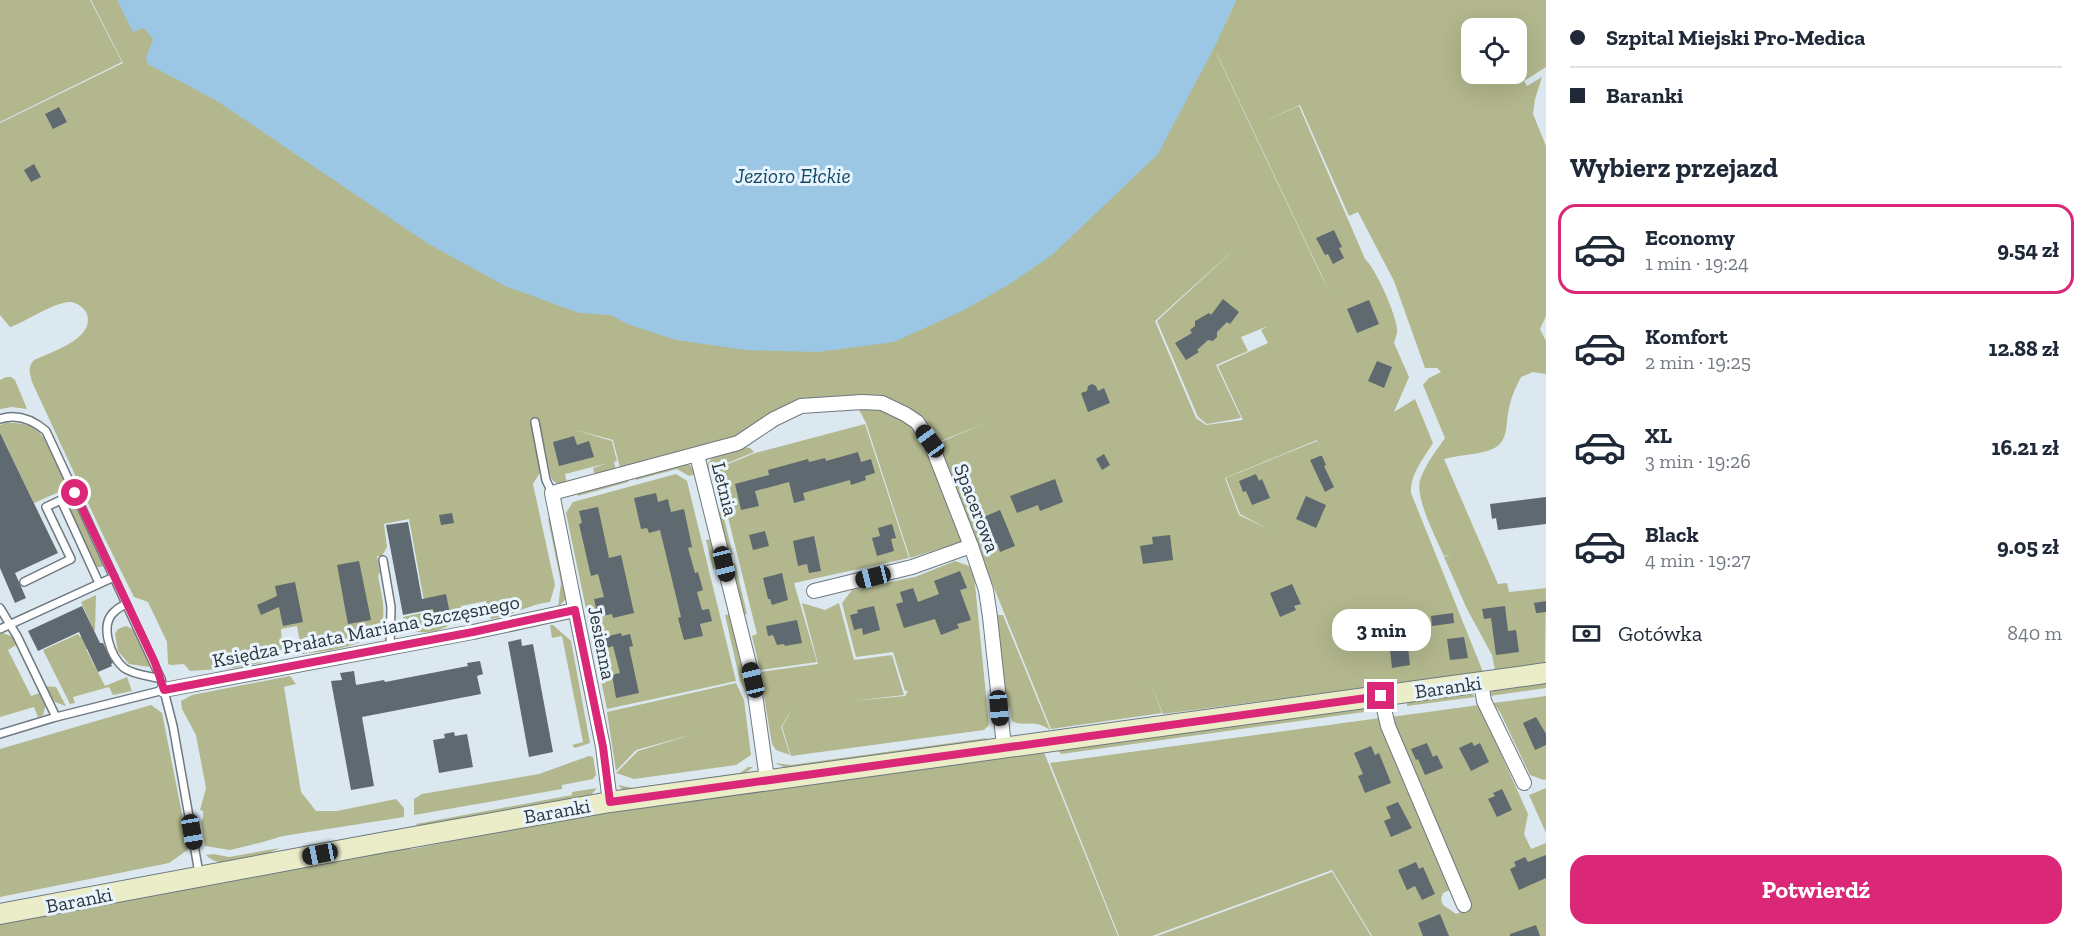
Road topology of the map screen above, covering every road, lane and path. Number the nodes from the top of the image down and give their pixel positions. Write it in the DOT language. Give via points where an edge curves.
graph roads {
  1 [pos="0,419"];
  2 [pos="535,422"];
  3 [pos="697,455"];
  4 [pos="552,493"];
  5 [pos="971,546"];
  6 [pos="383,560"];
  7 [pos="114,577"];
  8 [pos="24,582"];
  9 [pos="99,583"];
  10 [pos="814,591"];
  11 [pos="126,604"];
  12 [pos="0,608"];
  13 [pos="575,610"];
  14 [pos="9,624"];
  15 [pos="0,629"];
  16 [pos="390,647"];
  17 [pos="1546,673"];
  18 [pos="1481,682"];
  19 [pos="163,685"];
  20 [pos="1381,696"];
  21 [pos="56,717"];
  22 [pos="0,734"];
  23 [pos="1004,747"];
  24 [pos="767,779"];
  25 [pos="1524,783"];
  26 [pos="610,802"];
  27 [pos="200,876"];
  28 [pos="1464,905"];
  29 [pos="0,915"];
  1 -- 7 [label="lane" via="25,418 46,431"];
  2 -- 4 [label="lane"];
  3 -- 4 [label="street, Spacerowa"];
  3 -- 5 [label="street, Spacerowa" via="738,443 801,406 882,403 917,422 930,441"];
  3 -- 24 [label="street, Letnia" via="753,680"];
  4 -- 13 [label="street, Jesienna"];
  5 -- 10 [label="street" via="912,567"];
  5 -- 23 [label="street, Spacerowa" via="986,590"];
  6 -- 16 [label="lane" via="391,607"];
  7 -- 9 [label="lane"];
  7 -- 11 [label="lane"];
  8 -- 9 [label="lane" via="71,559 46,507 61,500"];
  9 -- 14 [label="lane"];
  11 -- 19 [label="lane"];
  11 -- 19 [label="lane" via="113,612 108,621 107,632 114,653 123,667"];
  12 -- 14 [label="lane"];
  13 -- 16 [label="street, Księdza Prałata Mariana Szczęsnego"];
  13 -- 26 [label="street, Jesienna"];
  14 -- 15 [label="lane"];
  14 -- 21 [label="lane"];
  16 -- 19 [label="street, Księdza Prałata Mariana Szczęsnego"];
  17 -- 18 [label="street, Baranki"];
  18 -- 20 [label="street, Baranki"];
  18 -- 25 [label="street" via="1484,701"];
  19 -- 21 [label="lane"];
  19 -- 27 [label="lane"];
  20 -- 23 [label="street, Baranki"];
  20 -- 28 [label="street" via="1388,726"];
  21 -- 22 [label="lane"];
  23 -- 24 [label="street, Baranki"];
  24 -- 26 [label="street, Baranki"];
  26 -- 27 [label="street, Baranki"];
  27 -- 29 [label="street, Baranki"];
}
